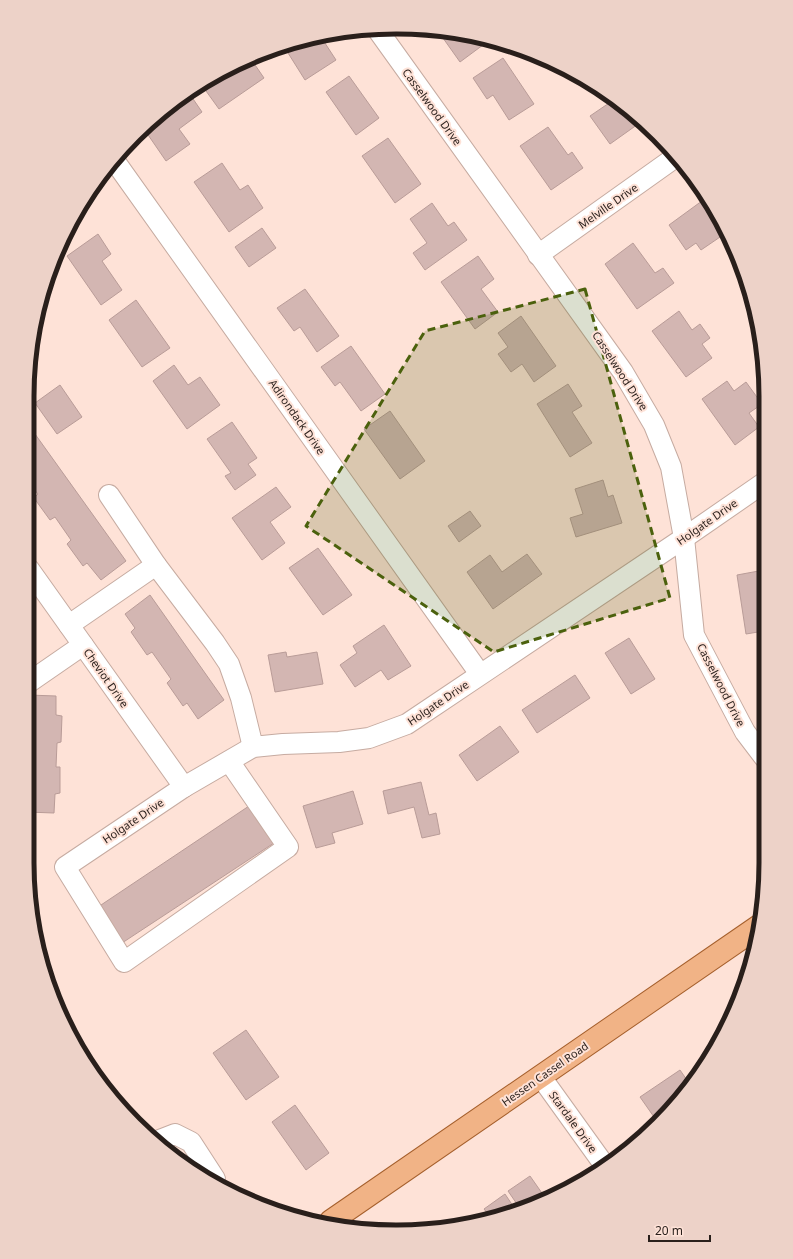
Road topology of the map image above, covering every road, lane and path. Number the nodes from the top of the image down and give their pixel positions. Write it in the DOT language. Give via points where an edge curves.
graph roads {
  1 [pos="381,35"];
  2 [pos="671,160"];
  3 [pos="118,165"];
  4 [pos="538,255"];
  5 [pos="759,486"];
  6 [pos="109,495"];
  7 [pos="684,538"];
  8 [pos="156,565"];
  9 [pos="34,575"];
  10 [pos="69,625"];
  11 [pos="83,645"];
  12 [pos="480,674"];
  13 [pos="34,679"];
  14 [pos="253,747"];
  15 [pos="759,750"];
  16 [pos="229,761"];
  17 [pos="184,787"];
  18 [pos="752,931"];
  19 [pos="541,1077"];
  20 [pos="161,1139"];
  21 [pos="602,1161"];
  22 [pos="212,1174"];
  23 [pos="333,1219"];
  1 -- 4 [label="street, Casselwood Drive"];
  2 -- 4 [label="street, Melville Drive"];
  3 -- 12 [label="street, Adirondack Drive"];
  4 -- 7 [label="street, Casselwood Drive" via="623,372 654,426 671,467"];
  5 -- 7 [label="street, Holgate Drive"];
  6 -- 8 [label="street"];
  7 -- 12 [label="street, Holgate Drive"];
  7 -- 15 [label="street, Casselwood Drive" via="694,635 745,732"];
  8 -- 10 [label="street"];
  8 -- 14 [label="street" via="229,664 241,698"];
  9 -- 10 [label="street, Cheviot Drive"];
  10 -- 11 [label="street, Cheviot Drive"];
  11 -- 13 [label="street"];
  11 -- 17 [label="street, Cheviot Drive"];
  12 -- 14 [label="street, Holgate Drive" via="407,724 369,738"];
  14 -- 16 [label="street, Holgate Drive"];
  16 -- 17 [label="street, Holgate Drive"];
  16 -- 17 [label="street, Holgate Drive" via="288,847 124,962 65,867"];
  18 -- 19 [label="main road, Hessen Cassel Road"];
  19 -- 21 [label="street, Stardale Drive"];
  19 -- 23 [label="main road, Hessen Cassel Road"];
  20 -- 22 [label="street" via="175,1134 191,1142"];
}
